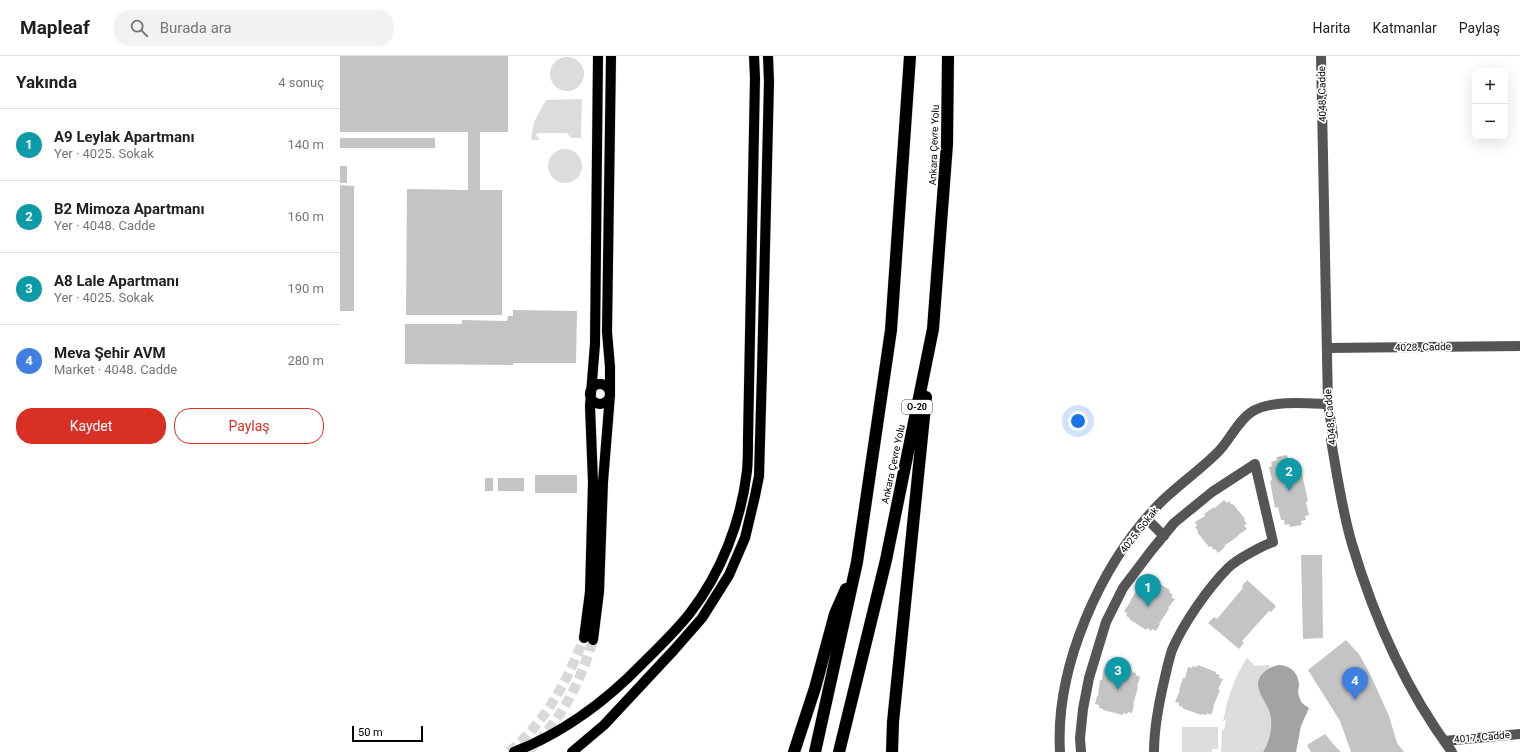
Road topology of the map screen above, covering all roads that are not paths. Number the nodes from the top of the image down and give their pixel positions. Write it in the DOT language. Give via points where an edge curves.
graph roads {
  1 [pos="598,56"];
  2 [pos="611,56"];
  3 [pos="754,56"];
  4 [pos="768,56"];
  5 [pos="910,56"];
  6 [pos="948,56"];
  7 [pos="1321,56"];
  8 [pos="933,329"];
  9 [pos="1520,346"];
  10 [pos="1327,348"];
  11 [pos="590,393"];
  12 [pos="610,394"];
  13 [pos="1328,404"];
  14 [pos="1147,519"];
  15 [pos="1164,536"];
  16 [pos="857,562"];
  17 [pos="1520,734"];
  18 [pos="1444,741"];
  19 [pos="514,752"];
  20 [pos="572,752"];
  21 [pos="794,752"];
  22 [pos="815,752"];
  23 [pos="840,752"];
  24 [pos="892,752"];
  25 [pos="1060,752"];
  26 [pos="1081,752"];
  27 [pos="1154,752"];
  28 [pos="1452,752"];
  1 -- 11 [label="main road" via="596,344"];
  2 -- 12 [label="main road" via="607,324"];
  3 -- 19 [label="main road" via="748,454 745,485 733,533 699,600 679,626 636,670 583,715"];
  4 -- 20 [label="main road" via="759,476 745,538 729,575 699,622 604,725"];
  5 -- 16 [label="highway, Ankara Çevre Yolu" via="891,330"];
  6 -- 8 [label="highway, Ankara Çevre Yolu / O-20" via="947,144"];
  7 -- 10 [label="street, 4048. Cadde"];
  8 -- 23 [label="highway, Ankara Çevre Yolu / O-20" via="886,560"];
  8 -- 24 [label="highway"];
  9 -- 10 [label="street, 4028. Cadde"];
  10 -- 13 [label="street, 4048. Cadde"];
  11 -- 12 [label="main road" via="599,404 605,402"];
  11 -- 12 [label="main road" via="593,482 588,639 599,592 603,482"];
  13 -- 14 [label="street, 4025. Sokak" via="1270,404 1252,411 1218,452 1158,505"];
  13 -- 18 [label="street, 4048. Cadde" via="1339,491 1369,595 1397,661"];
  14 -- 15 [label="street"];
  14 -- 25 [label="street, 4025. Sokak" via="1113,564 1088,612 1067,678"];
  15 -- 26 [label="street" via="1123,588 1106,622 1083,708"];
  15 -- 27 [label="street" via="1174,523 1212,492 1255,464 1273,542 1229,567 1182,629 1172,651 1160,696 1154,732"];
  16 -- 21 [label="highway" via="835,614"];
  16 -- 22 [label="highway, Ankara Çevre Yolu"];
  17 -- 18 [label="street, 4017. Cadde"];
  18 -- 28 [label="street, 4048. Cadde"];
}
